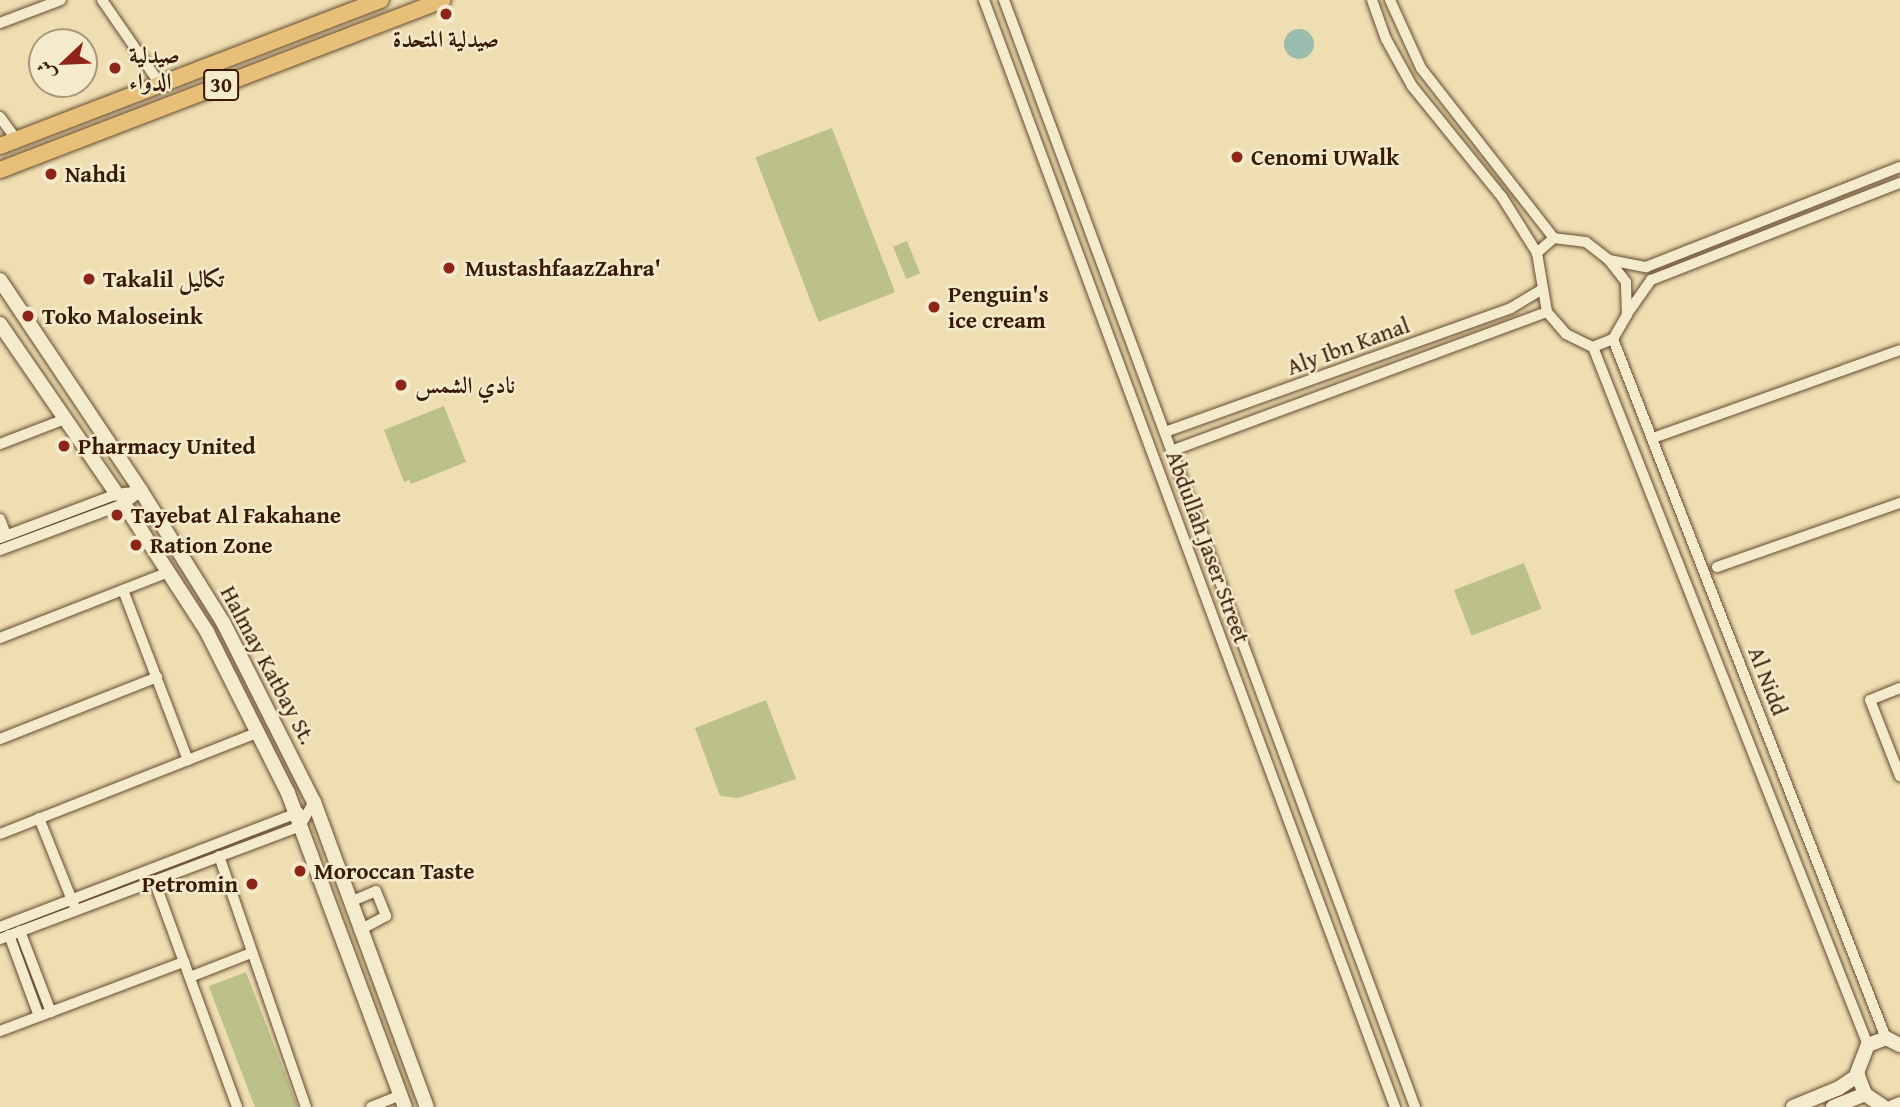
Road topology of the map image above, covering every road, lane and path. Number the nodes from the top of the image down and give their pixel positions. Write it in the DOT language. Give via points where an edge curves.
graph roads {
  1 [pos="61,0"];
  2 [pos="102,0"];
  3 [pos="382,0"];
  4 [pos="442,0"];
  5 [pos="984,0"];
  6 [pos="1004,0"];
  7 [pos="1390,0"];
  8 [pos="1375,1"];
  9 [pos="0,23"];
  10 [pos="280,39"];
  11 [pos="1411,47"];
  12 [pos="1395,55"];
  13 [pos="288,59"];
  14 [pos="160,84"];
  15 [pos="1453,109"];
  16 [pos="0,117"];
  17 [pos="1440,120"];
  18 [pos="17,139"];
  19 [pos="0,146"];
  20 [pos="1900,167"];
  21 [pos="0,170"];
  22 [pos="1508,180"];
  23 [pos="1900,183"];
  24 [pos="1496,190"];
  25 [pos="1751,225"];
  26 [pos="1553,238"];
  27 [pos="1755,240"];
  28 [pos="1537,253"];
  29 [pos="1609,260"];
  30 [pos="0,280"];
  31 [pos="1541,290"];
  32 [pos="1115,298"];
  33 [pos="1097,305"];
  34 [pos="1548,312"];
  35 [pos="1627,315"];
  36 [pos="0,324"];
  37 [pos="1613,339"];
  38 [pos="1593,347"];
  39 [pos="1900,350"];
  40 [pos="65,419"];
  41 [pos="1165,432"];
  42 [pos="1653,438"];
  43 [pos="0,444"];
  44 [pos="1171,451"];
  45 [pos="141,491"];
  46 [pos="120,499"];
  47 [pos="1900,503"];
  48 [pos="0,519"];
  49 [pos="3,537"];
  50 [pos="0,551"];
  51 [pos="1717,567"];
  52 [pos="168,572"];
  53 [pos="123,590"];
  54 [pos="0,638"];
  55 [pos="156,677"];
  56 [pos="1900,688"];
  57 [pos="257,733"];
  58 [pos="0,739"];
  59 [pos="188,760"];
  60 [pos="1900,776"];
  61 [pos="313,802"];
  62 [pos="39,818"];
  63 [pos="298,820"];
  64 [pos="0,834"];
  65 [pos="219,856"];
  66 [pos="154,880"];
  67 [pos="350,902"];
  68 [pos="74,905"];
  69 [pos="0,927"];
  70 [pos="360,930"];
  71 [pos="20,931"];
  72 [pos="4,937"];
  73 [pos="251,953"];
  74 [pos="184,962"];
  75 [pos="190,977"];
  76 [pos="1373,993"];
  77 [pos="1355,998"];
  78 [pos="51,1012"];
  79 [pos="39,1016"];
  80 [pos="0,1031"];
  81 [pos="1886,1038"];
  82 [pos="1868,1045"];
  83 [pos="1900,1045"];
  84 [pos="1858,1075"];
  85 [pos="1864,1094"];
  86 [pos="403,1101"];
  87 [pos="1900,1104"];
  88 [pos="237,1107"];
  89 [pos="306,1107"];
  90 [pos="371,1107"];
  91 [pos="427,1107"];
  92 [pos="1395,1107"];
  93 [pos="1415,1107"];
  94 [pos="1793,1107"];
  95 [pos="1833,1107"];
  96 [pos="1884,1107"];
  97 [pos="1893,1107"];
  1 -- 9 [label="street"];
  2 -- 14 [label="street"];
  3 -- 10 [label="main road, 30"];
  4 -- 13 [label="main road, 30"];
  5 -- 33 [label="street, Abdullah Jaser Street"];
  6 -- 32 [label="street, Abdullah Jaser Street"];
  7 -- 11 [label="street"];
  8 -- 12 [label="street"];
  10 -- 13 [label="main road"];
  10 -- 14 [label="main road, 30"];
  11 -- 12 [label="street"];
  11 -- 15 [label="street"];
  12 -- 17 [label="street" via="1412,86"];
  13 -- 21 [label="main road, 30"];
  14 -- 18 [label="main road, 30"];
  15 -- 17 [label="street"];
  15 -- 22 [label="street"];
  16 -- 18 [label="street"];
  17 -- 24 [label="street"];
  18 -- 19 [label="main road, 30"];
  20 -- 25 [label="street"];
  22 -- 24 [label="street"];
  22 -- 26 [label="street"];
  23 -- 27 [label="street"];
  24 -- 28 [label="street"];
  25 -- 27 [label="street"];
  25 -- 29 [label="street" via="1646,267"];
  26 -- 28 [label="street"];
  26 -- 29 [label="street" via="1586,242"];
  27 -- 35 [label="street" via="1651,280"];
  28 -- 31 [label="street"];
  29 -- 35 [label="street" via="1626,282"];
  30 -- 45 [label="street, Halmay Katbay St."];
  31 -- 34 [label="street"];
  31 -- 41 [label="street, Aly Ibn Kanal" via="1511,308"];
  32 -- 33 [label="street"];
  32 -- 41 [label="street, Abdullah Jaser Street"];
  33 -- 77 [label="street, Abdullah Jaser Street"];
  34 -- 38 [label="street" via="1566,334"];
  34 -- 44 [label="street"];
  35 -- 37 [label="street"];
  36 -- 40 [label="street, Halmay Katbay St."];
  37 -- 38 [label="street"];
  37 -- 42 [label="street, Al Nidd"];
  38 -- 82 [label="street"];
  39 -- 42 [label="street"];
  40 -- 43 [label="street"];
  40 -- 46 [label="street, Halmay Katbay St."];
  41 -- 44 [label="street, Abdullah Jaser Street"];
  42 -- 81 [label="street, Al Nidd"];
  44 -- 76 [label="street, Abdullah Jaser Street"];
  45 -- 46 [label="street"];
  45 -- 61 [label="street, Halmay Katbay St." via="223,622"];
  46 -- 49 [label="street"];
  46 -- 50 [label="street"];
  46 -- 52 [label="street, Halmay Katbay St."];
  47 -- 51 [label="street"];
  48 -- 49 [label="street"];
  52 -- 53 [label="street"];
  52 -- 57 [label="street, Halmay Katbay St." via="207,632"];
  53 -- 54 [label="street"];
  53 -- 55 [label="street"];
  55 -- 58 [label="street"];
  55 -- 59 [label="street"];
  56 -- 60 [label="street" via="1870,700"];
  57 -- 59 [label="street"];
  57 -- 63 [label="street, Halmay Katbay St."];
  59 -- 62 [label="street"];
  61 -- 63 [label="street"];
  61 -- 67 [label="street, Halmay Katbay St."];
  62 -- 64 [label="street"];
  62 -- 68 [label="street"];
  63 -- 65 [label="street"];
  63 -- 68 [label="street"];
  63 -- 86 [label="street, Halmay Katbay St."];
  65 -- 66 [label="street"];
  65 -- 73 [label="street"];
  66 -- 68 [label="street"];
  66 -- 74 [label="street"];
  67 -- 70 [label="street, Halmay Katbay St."];
  67 -- 70 [label="street" via="376,891 386,916"];
  68 -- 69 [label="street"];
  68 -- 71 [label="street"];
  70 -- 91 [label="street, Halmay Katbay St."];
  71 -- 72 [label="street"];
  71 -- 78 [label="street"];
  72 -- 79 [label="street"];
  73 -- 75 [label="street"];
  73 -- 89 [label="street"];
  74 -- 75 [label="street"];
  74 -- 78 [label="street"];
  75 -- 88 [label="street"];
  76 -- 77 [label="street"];
  76 -- 93 [label="street, Abdullah Jaser Street"];
  77 -- 92 [label="street, Abdullah Jaser Street"];
  78 -- 79 [label="street"];
  79 -- 80 [label="street"];
  81 -- 82 [label="street"];
  81 -- 83 [label="street"];
  82 -- 84 [label="street"];
  84 -- 85 [label="street"];
  84 -- 94 [label="street"];
  85 -- 95 [label="street"];
  85 -- 96 [label="street"];
  86 -- 90 [label="street"];
  87 -- 97 [label="street"];
}
